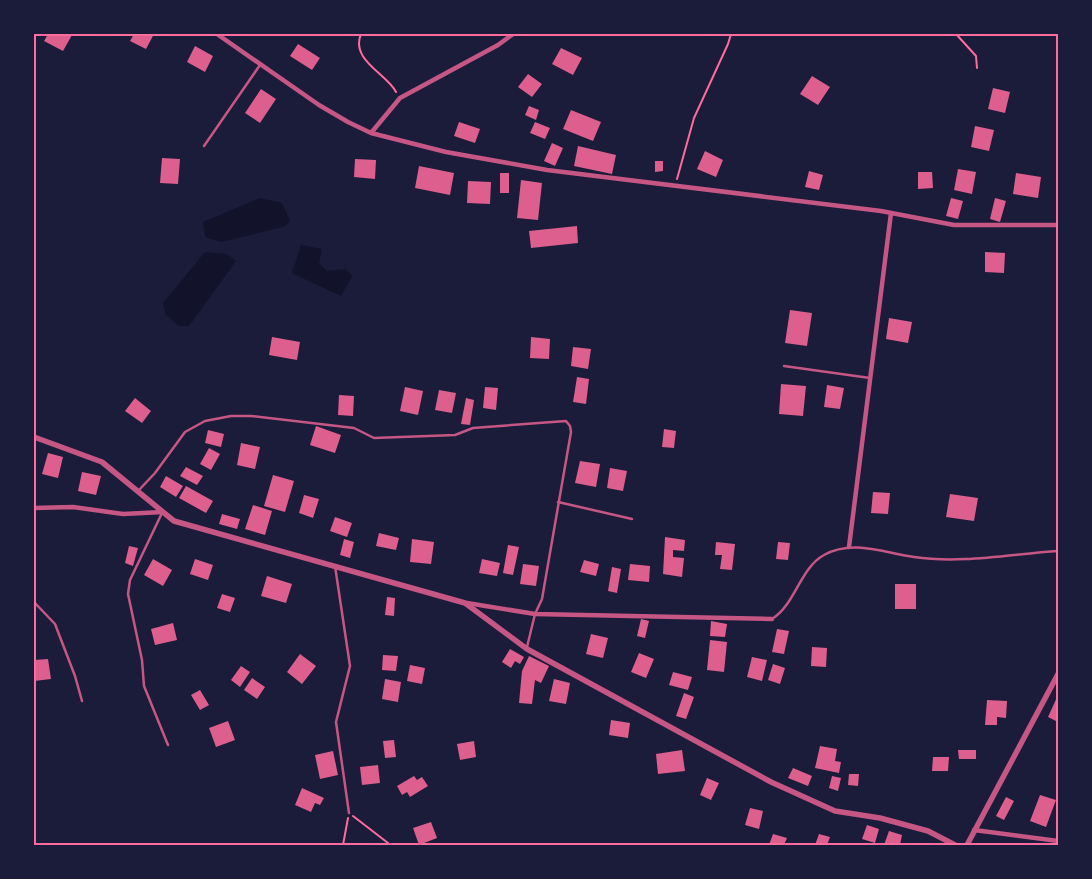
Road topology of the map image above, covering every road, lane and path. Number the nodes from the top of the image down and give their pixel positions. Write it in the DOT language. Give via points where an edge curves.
graph roads {
  1 [pos="217,34"];
  2 [pos="361,34"];
  3 [pos="513,34"];
  4 [pos="731,34"];
  5 [pos="956,34"];
  6 [pos="261,64"];
  7 [pos="978,68"];
  8 [pos="400,98"];
  9 [pos="371,133"];
  10 [pos="204,146"];
  11 [pos="676,186"];
  12 [pos="891,213"];
  13 [pos="1058,225"];
  14 [pos="784,366"];
  15 [pos="870,378"];
  16 [pos="34,437"];
  17 [pos="139,490"];
  18 [pos="558,502"];
  19 [pos="34,508"];
  20 [pos="162,512"];
  21 [pos="632,519"];
  22 [pos="848,547"];
  23 [pos="1058,551"];
  24 [pos="334,565"];
  25 [pos="34,602"];
  26 [pos="465,603"];
  27 [pos="535,614"];
  28 [pos="772,619"];
  29 [pos="527,649"];
  30 [pos="1058,674"];
  31 [pos="82,701"];
  32 [pos="168,745"];
  33 [pos="349,813"];
  34 [pos="974,830"];
  35 [pos="1058,841"];
  36 [pos="388,842"];
  37 [pos="343,845"];
  38 [pos="955,845"];
  39 [pos="967,845"];
  1 -- 6 [label="street"];
  2 -- 8 [label="path" via="361,53 372,70 394,86"];
  3 -- 8 [label="street"];
  4 -- 11 [label="path" via="694,118"];
  5 -- 7 [label="path" via="976,56"];
  6 -- 9 [label="street" via="318,106"];
  6 -- 10 [label="lane"];
  8 -- 9 [label="street"];
  9 -- 11 [label="street" via="446,152 547,170"];
  11 -- 12 [label="street"];
  12 -- 13 [label="street" via="954,226"];
  12 -- 15 [label="street"];
  14 -- 15 [label="lane"];
  15 -- 22 [label="street"];
  16 -- 17 [label="street" via="102,462"];
  17 -- 18 [label="lane" via="185,432 205,421 231,416 354,428 374,438 455,435 473,428 566,421 571,432"];
  17 -- 20 [label="street"];
  18 -- 21 [label="lane"];
  18 -- 27 [label="lane" via="542,599"];
  19 -- 20 [label="street" via="73,507 123,514"];
  20 -- 24 [label="street" via="174,521"];
  20 -- 32 [label="lane" via="130,580 128,594 144,686"];
  22 -- 23 [label="lane" via="915,558 965,559"];
  22 -- 28 [label="lane" via="822,556 779,615"];
  24 -- 26 [label="street"];
  24 -- 33 [label="lane" via="350,666 336,722"];
  25 -- 31 [label="lane" via="55,624"];
  26 -- 27 [label="street"];
  26 -- 29 [label="street"];
  27 -- 28 [label="street"];
  27 -- 29 [label="lane"];
  29 -- 38 [label="street" via="800,796 835,811 880,818 928,831"];
  30 -- 34 [label="street"];
  33 -- 36 [label="path"];
  33 -- 37 [label="path"];
  34 -- 35 [label="street"];
  34 -- 39 [label="street"];
}
